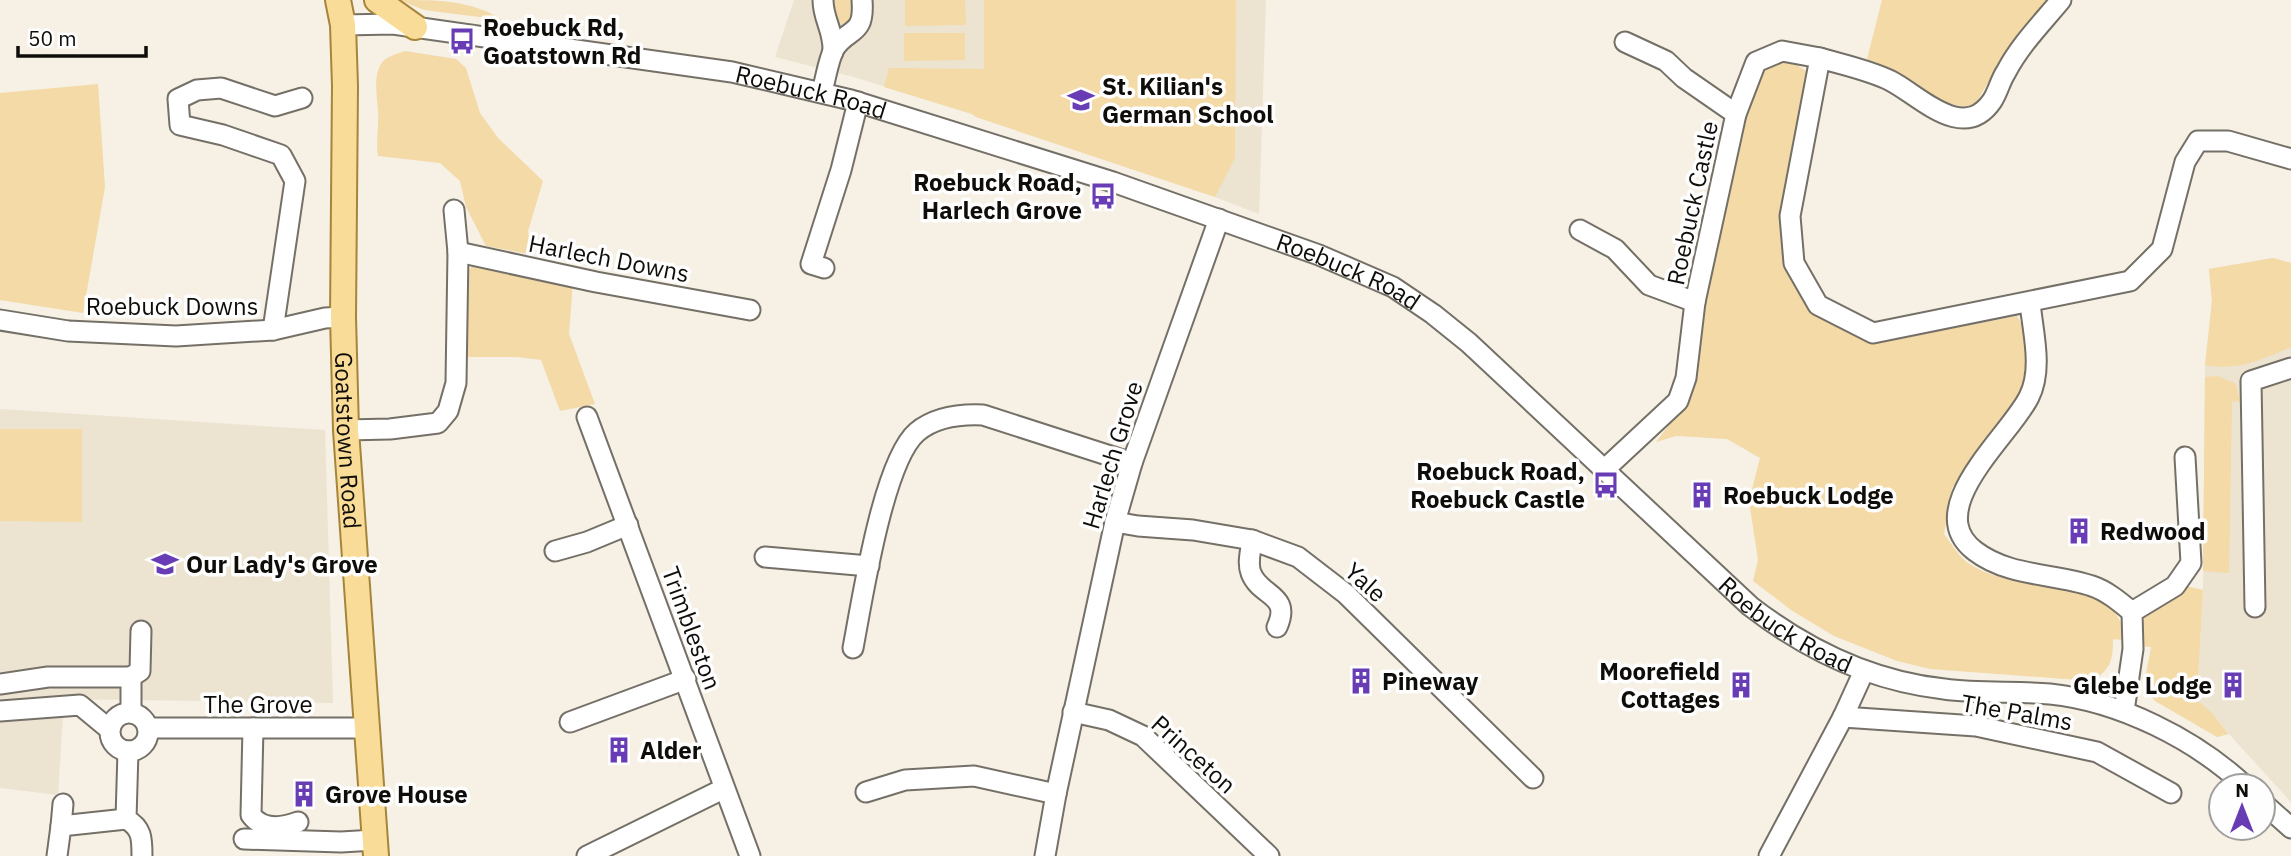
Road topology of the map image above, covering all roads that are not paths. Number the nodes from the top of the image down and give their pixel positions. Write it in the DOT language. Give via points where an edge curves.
graph roads {
  1 [pos="338,0"];
  2 [pos="377,0"];
  3 [pos="823,0"];
  4 [pos="862,0"];
  5 [pos="2061,0"];
  6 [pos="343,25"];
  7 [pos="415,27"];
  8 [pos="1625,42"];
  9 [pos="833,52"];
  10 [pos="1819,58"];
  11 [pos="822,92"];
  12 [pos="302,98"];
  13 [pos="858,102"];
  14 [pos="1736,114"];
  15 [pos="2291,159"];
  16 [pos="454,210"];
  17 [pos="1219,219"];
  18 [pos="1580,230"];
  19 [pos="458,252"];
  20 [pos="824,268"];
  21 [pos="1695,302"];
  22 [pos="2030,303"];
  23 [pos="750,310"];
  24 [pos="343,317"];
  25 [pos="0,320"];
  26 [pos="273,330"];
  27 [pos="2291,368"];
  28 [pos="587,417"];
  29 [pos="346,430"];
  30 [pos="2185,457"];
  31 [pos="1132,463"];
  32 [pos="1605,469"];
  33 [pos="1115,522"];
  34 [pos="628,525"];
  35 [pos="1252,540"];
  36 [pos="555,551"];
  37 [pos="765,557"];
  38 [pos="869,566"];
  39 [pos="2255,607"];
  40 [pos="2132,612"];
  41 [pos="1277,627"];
  42 [pos="141,631"];
  43 [pos="853,648"];
  44 [pos="1864,671"];
  45 [pos="131,677"];
  46 [pos="686,679"];
  47 [pos="0,684"];
  48 [pos="2124,710"];
  49 [pos="0,711"];
  50 [pos="131,712"];
  51 [pos="1073,712"];
  52 [pos="1843,717"];
  53 [pos="570,722"];
  54 [pos="148,728"];
  55 [pos="253,728"];
  56 [pos="368,728"];
  57 [pos="109,729"];
  58 [pos="128,751"];
  59 [pos="2230,772"];
  60 [pos="1533,778"];
  61 [pos="723,789"];
  62 [pos="866,792"];
  63 [pos="2171,793"];
  64 [pos="1056,794"];
  65 [pos="63,804"];
  66 [pos="2277,816"];
  67 [pos="126,818"];
  68 [pos="298,822"];
  69 [pos="61,826"];
  70 [pos="2291,828"];
  71 [pos="244,839"];
  72 [pos="375,848"];
  73 [pos="1775,854"];
  74 [pos="57,856"];
  75 [pos="142,856"];
  76 [pos="587,856"];
  77 [pos="750,856"];
  78 [pos="1045,856"];
  79 [pos="1269,856"];
  1 -- 6 [label="main road"];
  2 -- 7 [label="main road"];
  3 -- 9 [label="street" via="834,36"];
  4 -- 9 [label="street" via="856,31"];
  5 -- 10 [label="street, Roebuck Castle" via="2026,41 1992,102 1975,116 1940,113 1889,80"];
  6 -- 7 [label="street, Roebuck Road"];
  6 -- 24 [label="main road, Goatstown Road"];
  7 -- 11 [label="street, Roebuck Road" via="732,72"];
  8 -- 14 [label="street, Roebuck Castle" via="1665,61"];
  9 -- 11 [label="street"];
  10 -- 14 [label="street, Roebuck Castle" via="1782,51 1756,62"];
  10 -- 22 [label="street" via="1790,216 1794,263 1818,305 1873,333"];
  11 -- 13 [label="street, Roebuck Road"];
  12 -- 26 [label="street" via="275,106 221,88 197,90 178,99 180,125 281,155 295,181"];
  13 -- 17 [label="street, Roebuck Road"];
  13 -- 20 [label="street" via="811,264"];
  14 -- 21 [label="street, Roebuck Castle"];
  15 -- 22 [label="street" via="2228,141 2198,141 2185,162 2162,249 2130,281"];
  16 -- 19 [label="street"];
  17 -- 31 [label="street, Harlech Grove"];
  17 -- 32 [label="street, Roebuck Road" via="1320,255 1393,288 1469,344"];
  18 -- 21 [label="street, Roebuck Castle" via="1615,249 1649,285"];
  19 -- 23 [label="street, Harlech Downs"];
  19 -- 29 [label="street" via="456,383 448,411 438,423"];
  21 -- 32 [label="street, Roebuck Castle" via="1686,378 1678,401"];
  22 -- 40 [label="street" via="2037,368 2030,396 1960,496 1960,530 1975,551 2000,564 2092,586"];
  24 -- 26 [label="street, Roebuck Downs"];
  24 -- 29 [label="main road, Goatstown Road"];
  25 -- 26 [label="street, Roebuck Downs" via="68,331 176,336"];
  27 -- 39 [label="street" via="2251,381"];
  28 -- 34 [label="street, Trimbleston"];
  29 -- 56 [label="main road, Goatstown Road"];
  30 -- 40 [label="street" via="2190,563 2175,586"];
  31 -- 33 [label="street, Harlech Grove"];
  31 -- 38 [label="street" via="983,415 941,419 917,432 892,470"];
  32 -- 44 [label="street, Roebuck Road" via="1750,606 1823,654"];
  33 -- 35 [label="street, Yale"];
  33 -- 51 [label="street, Harlech Grove"];
  34 -- 36 [label="street"];
  34 -- 46 [label="street, Trimbleston"];
  35 -- 41 [label="street" via="1251,574 1279,602 1282,615"];
  35 -- 60 [label="street, Yale" via="1298,557 1346,594"];
  37 -- 38 [label="street"];
  38 -- 43 [label="street"];
  40 -- 48 [label="street" via="2133,649"];
  42 -- 45 [label="street" via="140,671"];
  44 -- 48 [label="street, Roebuck Road" via="1942,689 2051,694"];
  44 -- 52 [label="street"];
  45 -- 47 [label="street" via="48,677"];
  45 -- 50 [label="street"];
  46 -- 53 [label="street"];
  46 -- 61 [label="street, Trimbleston"];
  48 -- 59 [label="street, Roebuck Road"];
  49 -- 57 [label="street" via="80,705"];
  50 -- 54 [label="street"];
  50 -- 57 [label="street" via="114,718"];
  51 -- 64 [label="street, Harlech Grove"];
  51 -- 79 [label="street, Princeton" via="1109,720 1143,736"];
  52 -- 63 [label="street, The Palms" via="1976,726 2096,752"];
  52 -- 73 [label="street"];
  54 -- 55 [label="street, The Grove"];
  54 -- 58 [label="street" via="143,744"];
  55 -- 56 [label="street, The Grove"];
  55 -- 68 [label="street" via="251,815 268,825 285,827"];
  56 -- 72 [label="main road, Goatstown Road"];
  57 -- 58 [label="street" via="112,742"];
  58 -- 67 [label="street"];
  61 -- 76 [label="street"];
  61 -- 77 [label="street, Trimbleston"];
  62 -- 64 [label="street" via="905,780 974,776"];
  64 -- 78 [label="street, Harlech Grove"];
  65 -- 69 [label="street"];
  66 -- 70 [label="street"];
  67 -- 69 [label="street"];
  67 -- 75 [label="street" via="140,831"];
  69 -- 74 [label="street"];
  71 -- 72 [label="street" via="341,842"];
}
